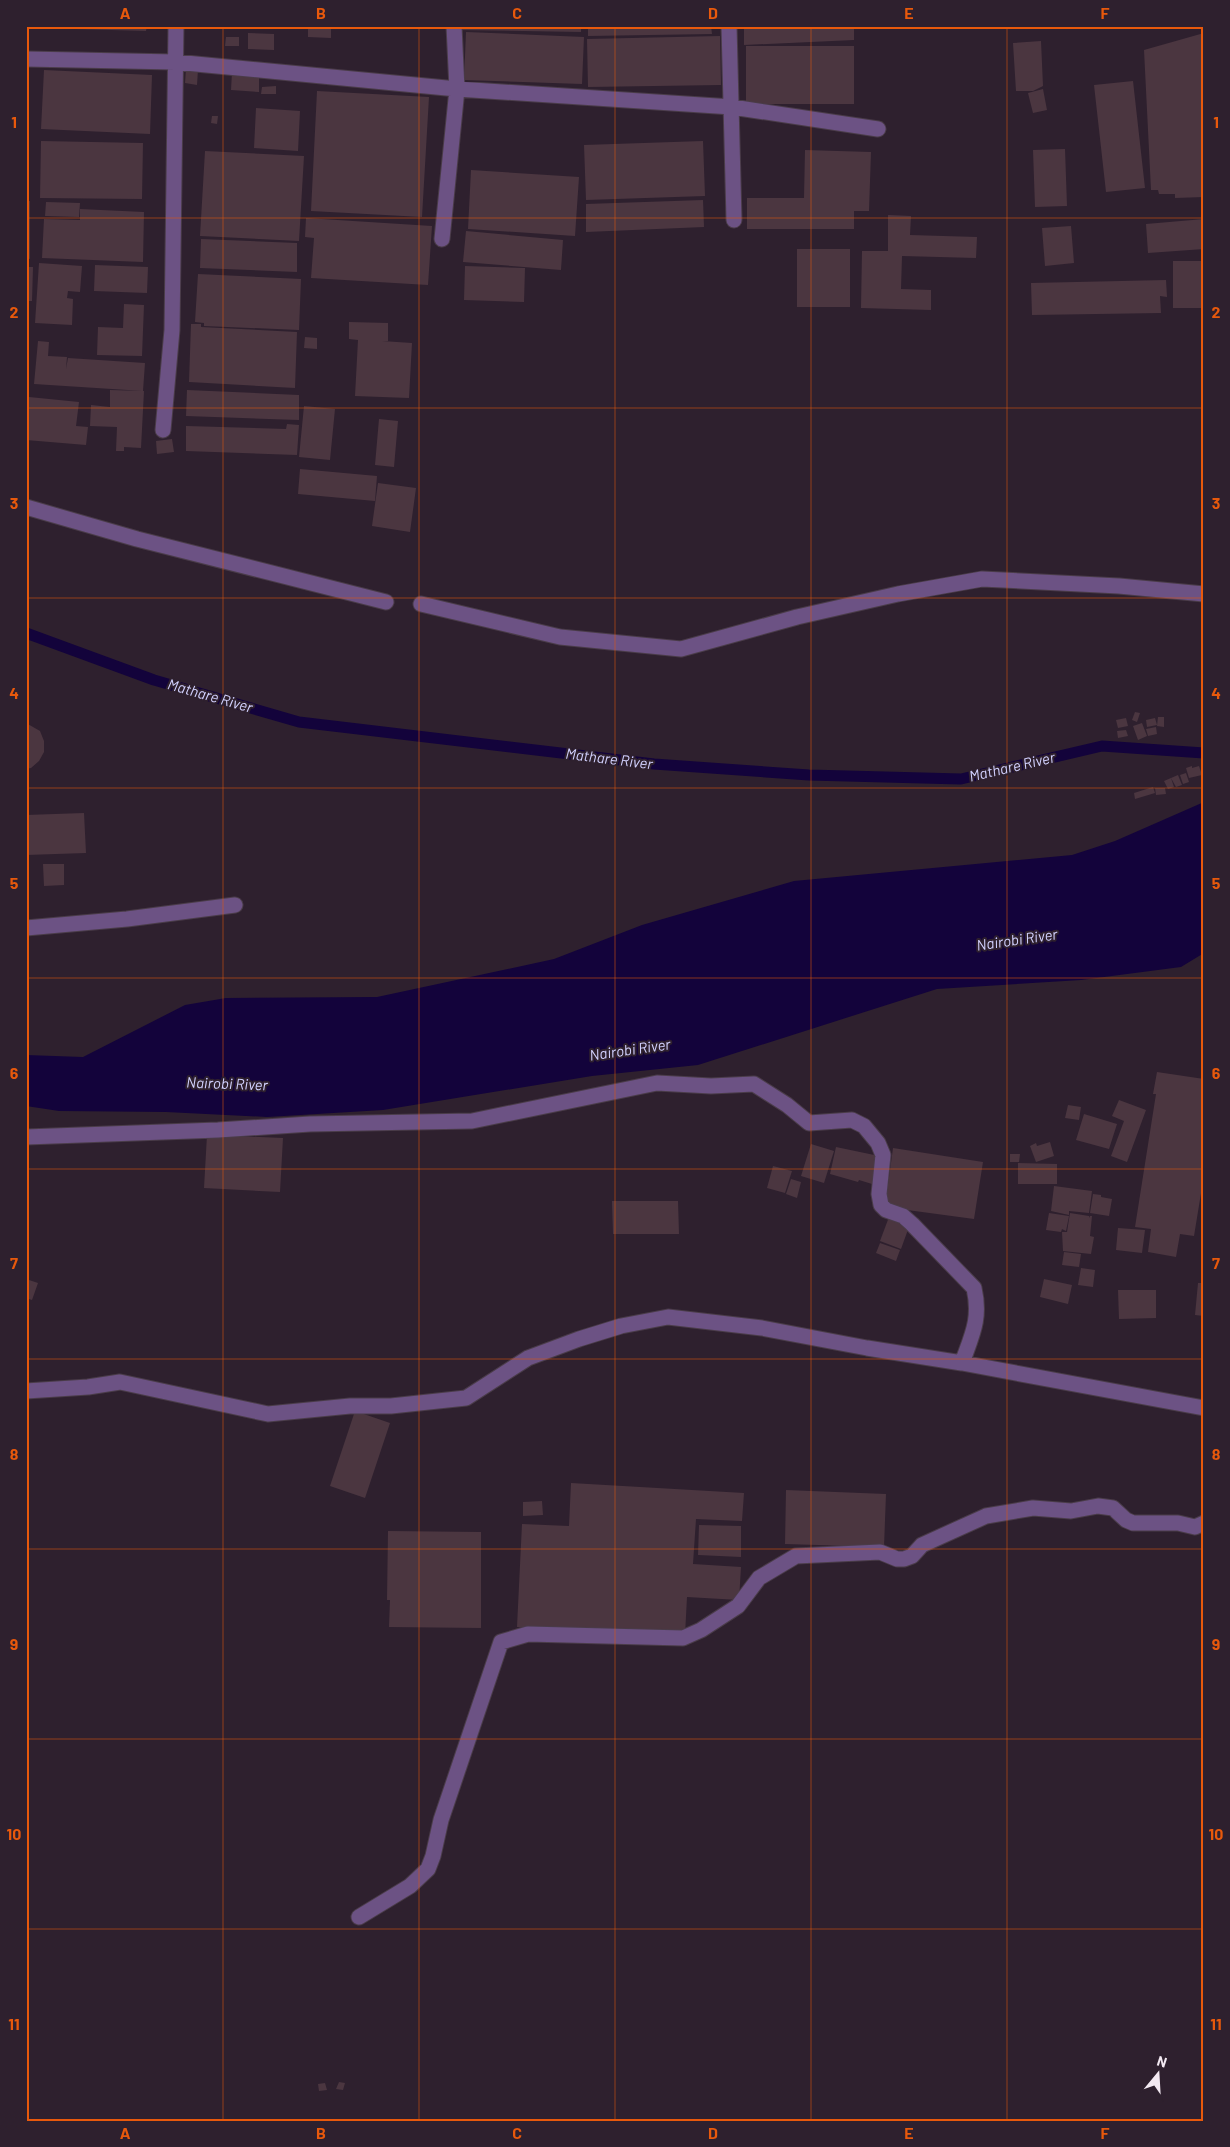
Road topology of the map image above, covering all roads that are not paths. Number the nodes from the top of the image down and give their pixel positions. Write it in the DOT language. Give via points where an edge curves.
graph roads {
  1 [pos="176,26"];
  2 [pos="454,26"];
  3 [pos="729,26"];
  4 [pos="26,59"];
  5 [pos="175,62"];
  6 [pos="457,89"];
  7 [pos="732,107"];
  8 [pos="878,128"];
  9 [pos="734,220"];
  10 [pos="442,239"];
  11 [pos="163,430"];
  12 [pos="26,507"];
  13 [pos="1204,594"];
  14 [pos="386,602"];
  15 [pos="421,604"];
  16 [pos="235,905"];
  17 [pos="26,928"];
  18 [pos="26,1137"];
  19 [pos="962,1363"];
  20 [pos="26,1391"];
  21 [pos="1204,1408"];
  22 [pos="1204,1523"];
  23 [pos="359,1917"];
  1 -- 5 [label="street"];
  2 -- 6 [label="street"];
  3 -- 7 [label="street"];
  4 -- 5 [label="street"];
  5 -- 6 [label="street"];
  5 -- 11 [label="street" via="172,330"];
  6 -- 7 [label="street"];
  6 -- 10 [label="street"];
  7 -- 8 [label="street"];
  7 -- 9 [label="street"];
  12 -- 14 [label="street" via="137,539"];
  13 -- 15 [label="street" via="982,579 815,613 681,649 560,637"];
  16 -- 17 [label="street"];
  18 -- 19 [label="street" via="310,1124 472,1121 657,1083 754,1084 809,1124 852,1120 864,1126 878,1143 883,1162 879,1182 881,1205 912,1224 974,1288 977,1320"];
  19 -- 20 [label="street" via="762,1328 668,1317 622,1326 528,1358 466,1398 268,1414 120,1382"];
  19 -- 21 [label="street"];
  22 -- 23 [label="street" via="1195,1527 1178,1523 1133,1523 1113,1508 1098,1506 1071,1510 1033,1508 995,1514 922,1545 912,1556 904,1559 880,1552 796,1556 759,1578 738,1606 683,1638 528,1634 501,1642 441,1820 428,1869 410,1886"];
}
